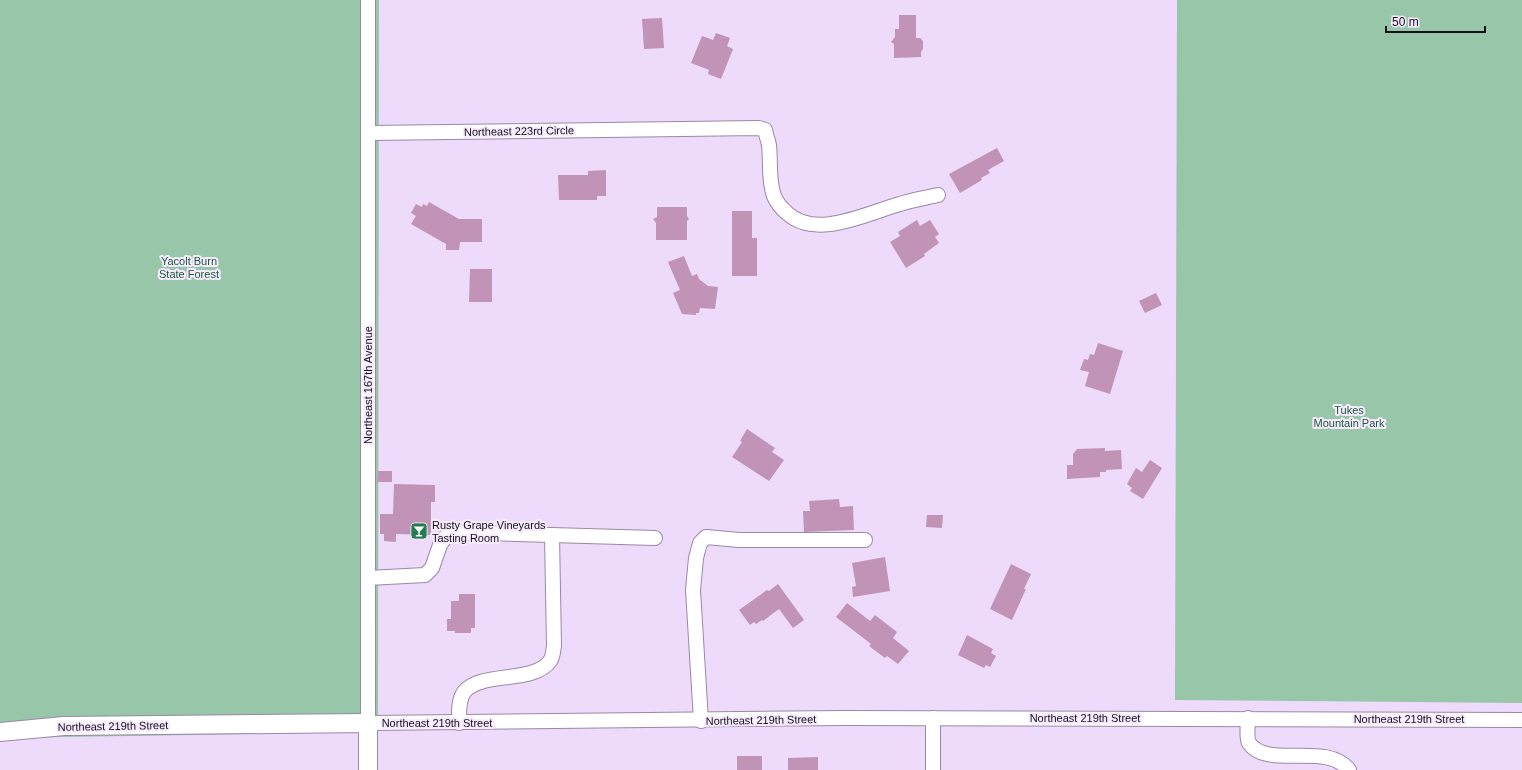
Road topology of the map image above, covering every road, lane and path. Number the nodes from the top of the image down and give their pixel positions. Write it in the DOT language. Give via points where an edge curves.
graph roads {
  1 [pos="368,0"];
  2 [pos="368,134"];
  3 [pos="938,195"];
  4 [pos="552,535"];
  5 [pos="656,538"];
  6 [pos="864,540"];
  7 [pos="368,578"];
  8 [pos="932,718"];
  9 [pos="1248,718"];
  10 [pos="1522,720"];
  11 [pos="701,721"];
  12 [pos="368,723"];
  13 [pos="459,723"];
  14 [pos="0,732"];
  15 [pos="368,770"];
  16 [pos="933,770"];
  17 [pos="1350,770"];
  1 -- 2 [label="street, Northeast 167th Avenue"];
  2 -- 3 [label="street, Northeast 223rd Circle" via="759,128 765,130 769,144 770,177 774,196 780,207 792,218 805,224 824,225 846,221"];
  2 -- 7 [label="street, Northeast 167th Avenue"];
  4 -- 5 [label="street"];
  4 -- 7 [label="street" via="449,532 440,545 432,568 425,575"];
  4 -- 13 [label="street" via="554,646 550,662 534,673 470,687 461,699"];
  6 -- 11 [label="street" via="739,540 706,536 700,543 696,558 693,590"];
  7 -- 12 [label="street, Northeast 167th Avenue"];
  8 -- 9 [label="street, Northeast 219th Street"];
  8 -- 11 [label="street, Northeast 219th Street"];
  8 -- 16 [label="street"];
  9 -- 10 [label="street, Northeast 219th Street"];
  9 -- 17 [label="street" via="1249,742 1257,754 1270,760 1334,760"];
  11 -- 13 [label="street, Northeast 219th Street"];
  12 -- 13 [label="street, Northeast 219th Street"];
  12 -- 14 [label="main road, Northeast 219th Street" via="64,726"];
  12 -- 15 [label="main road, Northeast 167th Avenue"];
}
